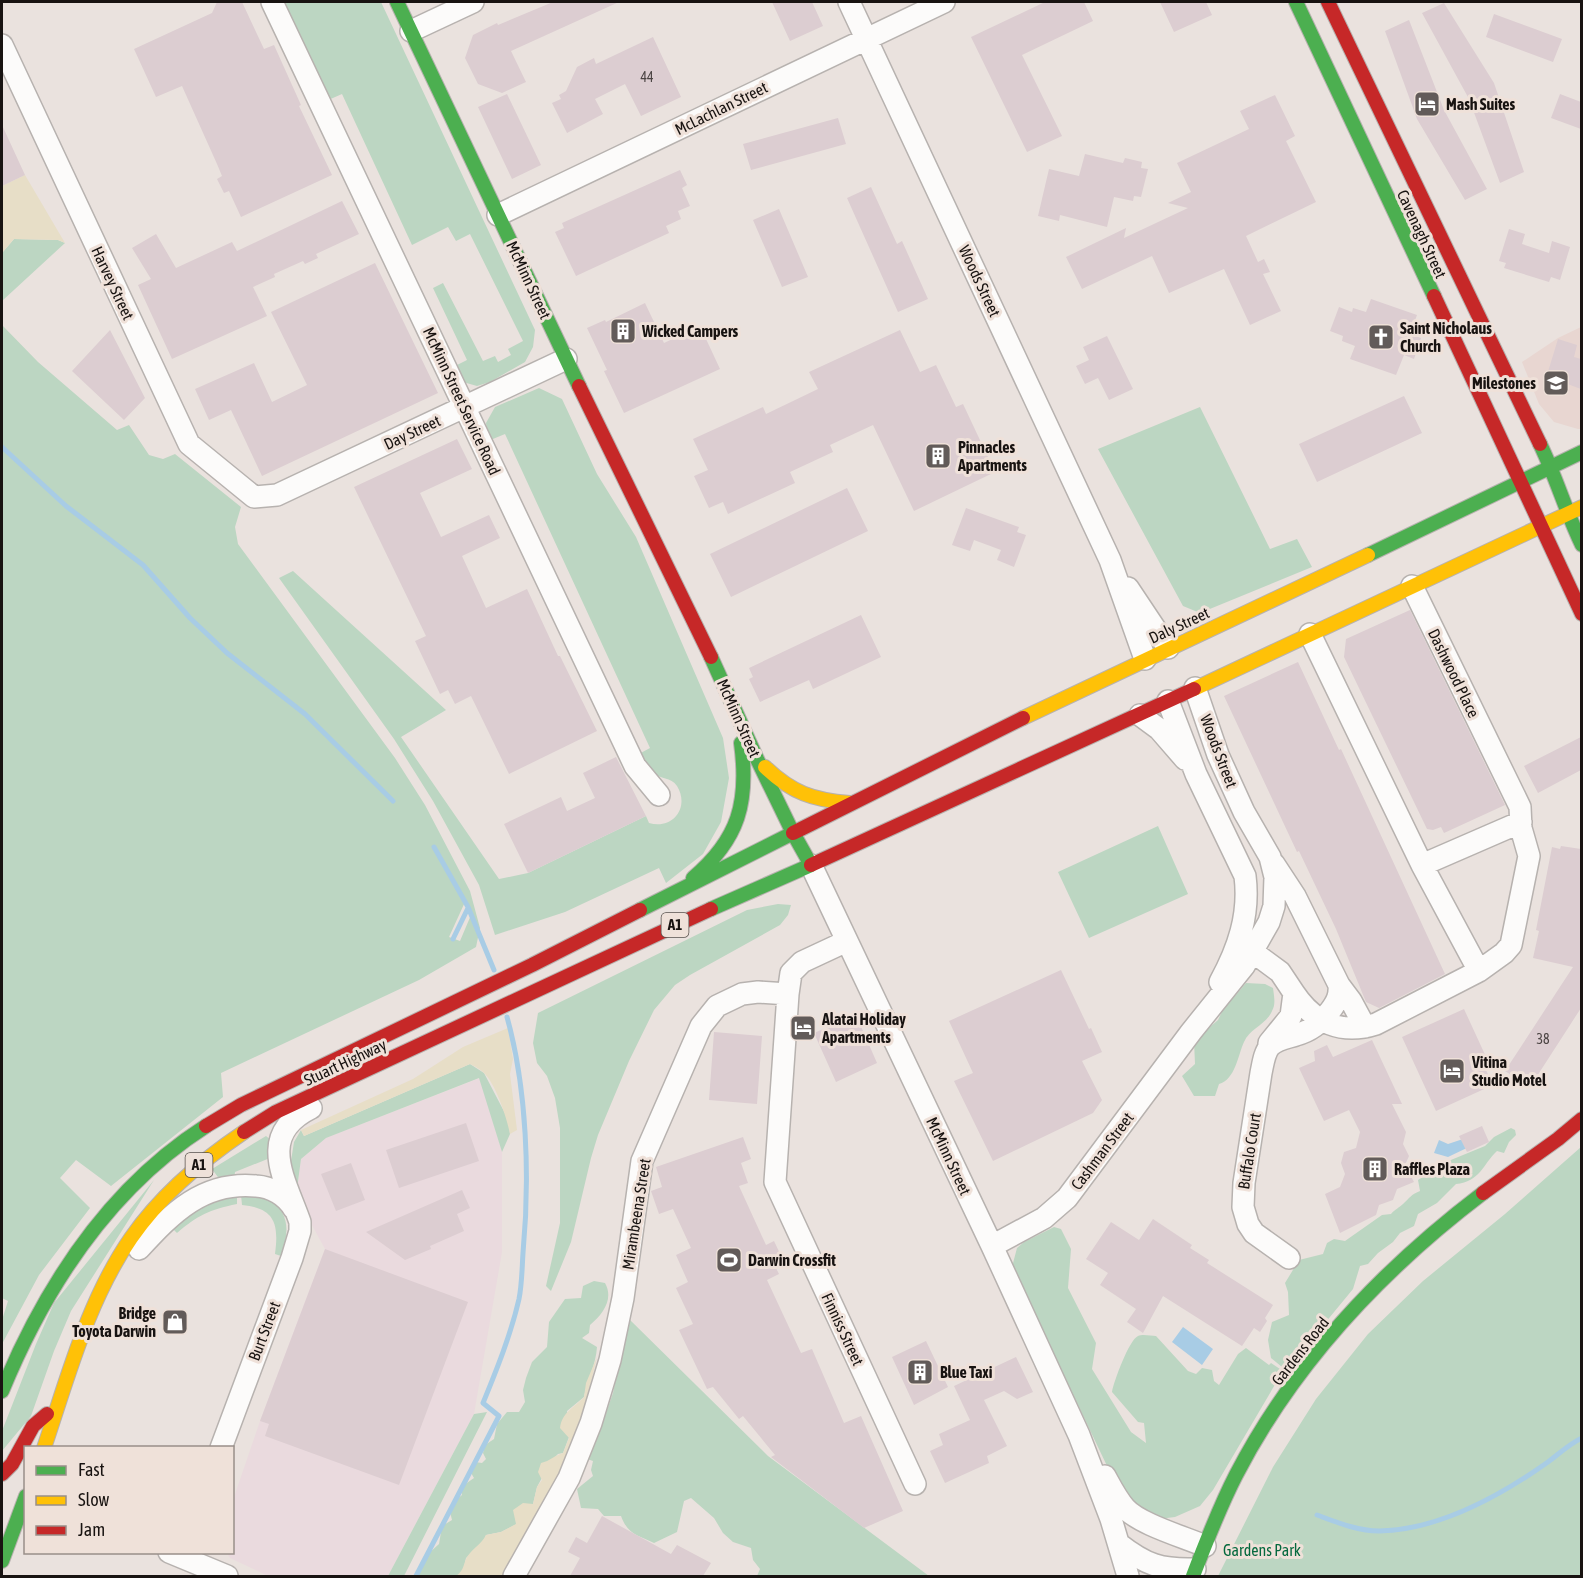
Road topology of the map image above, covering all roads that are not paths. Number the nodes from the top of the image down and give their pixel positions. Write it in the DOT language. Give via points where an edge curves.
graph roads {
  1 [pos="272,2"];
  2 [pos="397,2"];
  3 [pos="473,2"];
  4 [pos="849,2"];
  5 [pos="944,2"];
  6 [pos="1296,2"];
  7 [pos="1328,2"];
  8 [pos="411,31"];
  9 [pos="867,38"];
  10 [pos="2,45"];
  11 [pos="498,215"];
  12 [pos="1462,319"];
  13 [pos="566,359"];
  14 [pos="466,407"];
  15 [pos="1581,452"];
  16 [pos="1551,466"];
  17 [pos="1518,481"];
  18 [pos="254,497"];
  19 [pos="1581,507"];
  20 [pos="1567,514"];
  21 [pos="1540,527"];
  22 [pos="1581,545"];
  23 [pos="1110,560"];
  24 [pos="1352,563"];
  25 [pos="1382,565"];
  26 [pos="1408,581"];
  27 [pos="1581,614"];
  28 [pos="1308,629"];
  29 [pos="1173,656"];
  30 [pos="1148,664"];
  31 [pos="1192,684"];
  32 [pos="1165,695"];
  33 [pos="729,696"];
  34 [pos="1140,715"];
  35 [pos="757,759"];
  36 [pos="1196,774"];
  37 [pos="659,795"];
  38 [pos="850,803"];
  39 [pos="1244,812"];
  40 [pos="1521,822"];
  41 [pos="1220,824"];
  42 [pos="793,833"];
  43 [pos="1270,858"];
  44 [pos="811,865"];
  45 [pos="1422,865"];
  46 [pos="1246,891"];
  47 [pos="1276,892"];
  48 [pos="664,899"];
  49 [pos="1242,932"];
  50 [pos="848,941"];
  51 [pos="1253,952"];
  52 [pos="1479,970"];
  53 [pos="1339,985"];
  54 [pos="1294,993"];
  55 [pos="788,994"];
  56 [pos="1323,1021"];
  57 [pos="461,1026"];
  58 [pos="1365,1027"];
  59 [pos="1191,1032"];
  60 [pos="1267,1053"];
  61 [pos="1581,1119"];
  62 [pos="1560,1120"];
  63 [pos="1489,1188"];
  64 [pos="297,1214"];
  65 [pos="992,1246"];
  66 [pos="1289,1258"];
  67 [pos="96,1302"];
  68 [pos="2,1391"];
  69 [pos="58,1406"];
  70 [pos="1079,1435"];
  71 [pos="45,1446"];
  72 [pos="222,1446"];
  73 [pos="2,1474"];
  74 [pos="915,1484"];
  75 [pos="21,1496"];
  76 [pos="1119,1544"];
  77 [pos="1205,1546"];
  78 [pos="177,1554"];
  79 [pos="2,1562"];
  80 [pos="1194,1573"];
  81 [pos="227,1576"];
  82 [pos="514,1576"];
  83 [pos="1128,1576"];
  1 -- 14 [label="street, McMinn Street Service Road"];
  2 -- 8 [label="main road, McMinn Street"];
  3 -- 8 [label="street"];
  4 -- 9 [label="street, Woods Street"];
  5 -- 9 [label="street, McLachlan Street"];
  6 -- 12 [label="main road, Cavenagh Street"];
  7 -- 12 [label="main road, Cavenagh Street"];
  8 -- 11 [label="main road, McMinn Street"];
  9 -- 11 [label="street, McLachlan Street"];
  9 -- 23 [label="street, Woods Street"];
  10 -- 18 [label="street, Harvey Street" via="189,444"];
  11 -- 13 [label="main road, McMinn Street"];
  12 -- 16 [label="main road, Cavenagh Street"];
  12 -- 17 [label="main road, Cavenagh Street"];
  13 -- 14 [label="street, Day Street"];
  13 -- 33 [label="main road, McMinn Street"];
  14 -- 18 [label="street, Day Street" via="277,495"];
  14 -- 37 [label="street, McMinn Street Service Road" via="635,766"];
  15 -- 16 [label="main road, Daly Street"];
  16 -- 17 [label="main road, Daly Street"];
  16 -- 20 [label="main road, Cavenagh Street"];
  17 -- 21 [label="main road, Cavenagh Street"];
  17 -- 24 [label="main road, Daly Street"];
  19 -- 20 [label="main road"];
  20 -- 21 [label="main road"];
  20 -- 22 [label="main road"];
  21 -- 26 [label="main road"];
  21 -- 27 [label="main road"];
  23 -- 29 [label="street, Woods Street"];
  23 -- 30 [label="street, Woods Street"];
  24 -- 25 [label="main road"];
  24 -- 29 [label="main road, Daly Street"];
  26 -- 28 [label="main road"];
  26 -- 40 [label="street, Dashwood Place" via="1520,807"];
  28 -- 31 [label="main road"];
  28 -- 45 [label="street"];
  29 -- 30 [label="main road, Daly Street"];
  30 -- 38 [label="main road, Daly Street"];
  31 -- 32 [label="main road"];
  31 -- 39 [label="street, Woods Street"];
  32 -- 34 [label="main road"];
  32 -- 36 [label="street, Woods Street"];
  33 -- 35 [label="main road, McMinn Street"];
  33 -- 48 [label="main road" via="744,757 739,820 715,860"];
  34 -- 36 [label="street, Woods Street" via="1165,735"];
  34 -- 44 [label="main road"];
  35 -- 38 [label="main road" via="803,796"];
  35 -- 42 [label="main road, McMinn Street"];
  36 -- 41 [label="street, Woods Street"];
  38 -- 42 [label="main road, Daly Street"];
  39 -- 41 [label="street"];
  39 -- 43 [label="street, Woods Street"];
  40 -- 45 [label="street"];
  40 -- 52 [label="street, Dashwood Place" via="1529,856 1513,940 1504,953"];
  41 -- 46 [label="street, Woods Street" via="1241,866"];
  42 -- 44 [label="main road, McMinn Street"];
  42 -- 48 [label="main road, Stuart Highway / A1"];
  43 -- 47 [label="street, Woods Street"];
  43 -- 53 [label="street" via="1295,896"];
  44 -- 50 [label="street, McMinn Street"];
  44 -- 57 [label="main road, Stuart Highway / A1"];
  45 -- 52 [label="street"];
  46 -- 47 [label="street"];
  46 -- 49 [label="street, Woods Street"];
  47 -- 51 [label="street, Woods Street" via="1269,922"];
  48 -- 68 [label="main road, Stuart Highway / A1" via="241,1105 170,1152 113,1206 61,1271 24,1338"];
  49 -- 51 [label="street"];
  49 -- 59 [label="street, Cashman Street" via="1222,978"];
  50 -- 55 [label="street" via="802,962 791,974"];
  50 -- 65 [label="street, McMinn Street"];
  51 -- 54 [label="street" via="1280,972"];
  51 -- 59 [label="street, Cashman Street"];
  52 -- 58 [label="street, Dashwood Place"];
  53 -- 56 [label="street" via="1339,997"];
  53 -- 58 [label="street"];
  54 -- 56 [label="street"];
  54 -- 60 [label="street, Buffalo Court" via="1291,1016 1271,1040"];
  55 -- 74 [label="street, Finniss Street" via="775,1182"];
  55 -- 82 [label="street, Mirambeena Street" via="742,994 709,1014 701,1026 642,1161 623,1298 591,1423 569,1478"];
  56 -- 58 [label="street" via="1342,1028"];
  56 -- 60 [label="street" via="1306,1032 1280,1040"];
  57 -- 64 [label="street, Burt Street" via="407,1064 308,1110 290,1123 280,1138 278,1157"];
  57 -- 67 [label="main road, Stuart Highway / A1" via="276,1112 201,1162 137,1230"];
  59 -- 65 [label="street, Cashman Street" via="1067,1198 1044,1218"];
  60 -- 66 [label="street, Buffalo Court" via="1243,1207 1254,1233"];
  61 -- 63 [label="main road, Gardens Road"];
  62 -- 63 [label="main road, Gardens Road"];
  63 -- 77 [label="main road, Gardens Road" via="1388,1274 1312,1359 1240,1469"];
  64 -- 67 [label="street" via="283,1196 260,1186 234,1185 200,1195 149,1238"];
  64 -- 72 [label="street, Burt Street" via="300,1231 292,1258"];
  65 -- 70 [label="street, McMinn Street"];
  67 -- 69 [label="main road, Stuart Highway / A1"];
  69 -- 71 [label="main road, Stuart Highway / A1"];
  69 -- 73 [label="main road" via="33,1426"];
  70 -- 76 [label="street"];
  70 -- 77 [label="street" via="1124,1507 1137,1517"];
  75 -- 79 [label="main road"];
  76 -- 80 [label="street" via="1154,1566"];
  76 -- 83 [label="street"];
  77 -- 80 [label="main road, Gardens Road"];
  78 -- 81 [label="street"];
}
